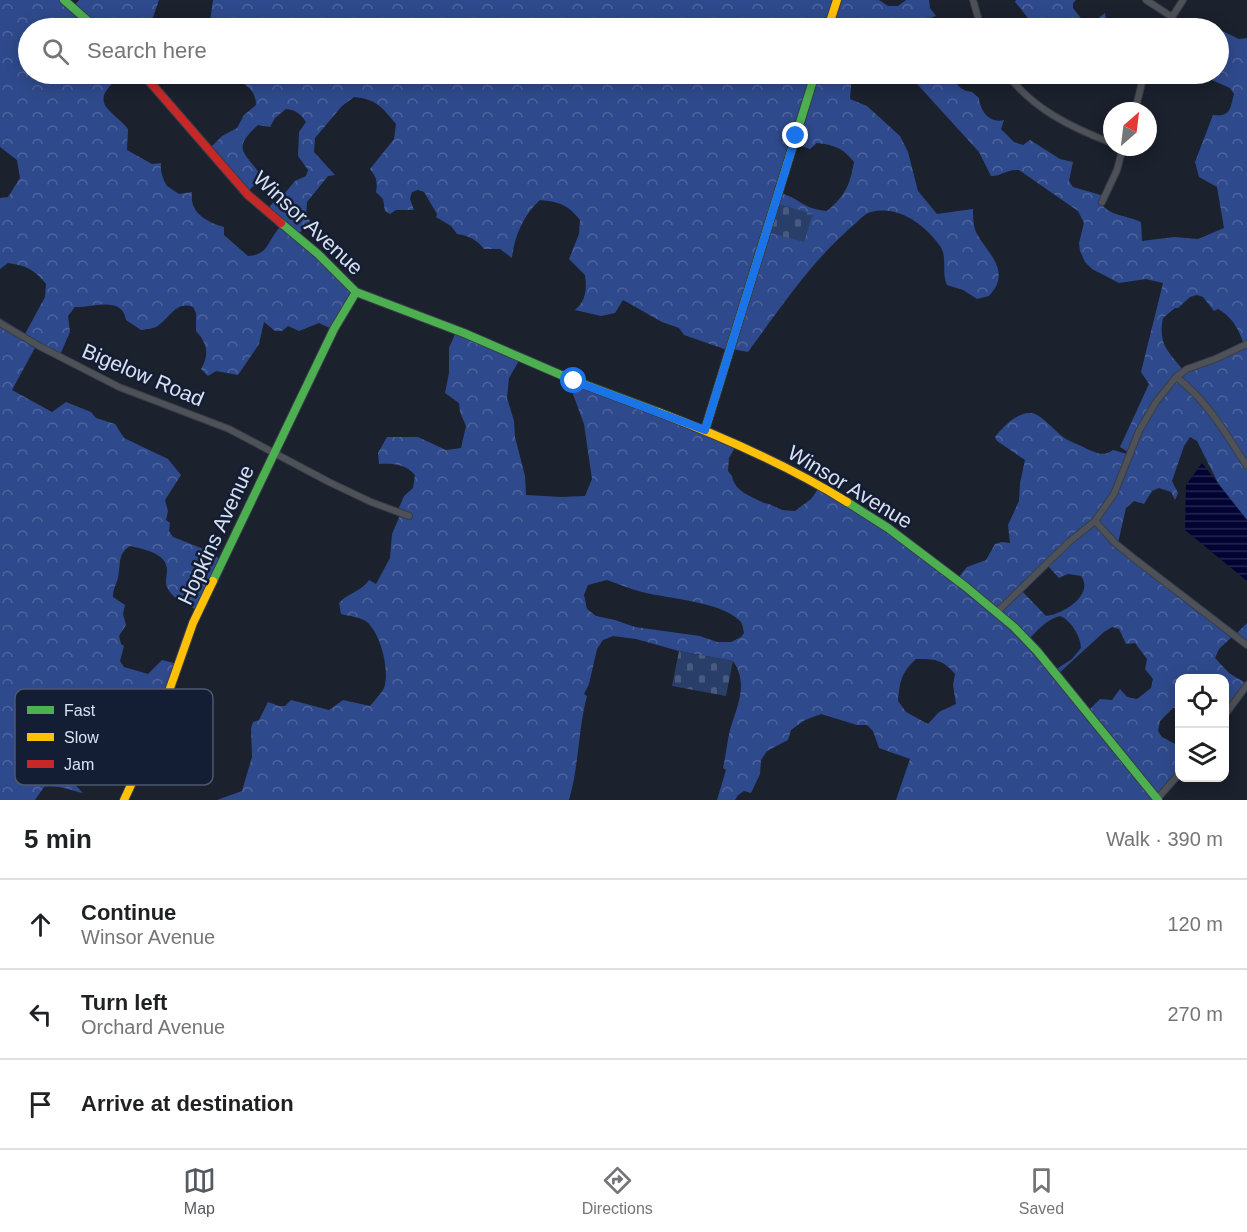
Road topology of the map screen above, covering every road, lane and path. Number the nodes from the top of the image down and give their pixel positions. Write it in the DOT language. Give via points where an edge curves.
graph roads {
  1 [pos="64,0"];
  2 [pos="837,0"];
  3 [pos="973,0"];
  4 [pos="1146,0"];
  5 [pos="1183,0"];
  6 [pos="1172,17"];
  7 [pos="85,18"];
  8 [pos="831,18"];
  9 [pos="978,18"];
  10 [pos="152,84"];
  11 [pos="812,84"];
  12 [pos="1016,84"];
  13 [pos="1142,84"];
  14 [pos="1137,102"];
  15 [pos="1103,139"];
  16 [pos="1120,156"];
  17 [pos="1102,202"];
  18 [pos="356,292"];
  19 [pos="0,323"];
  20 [pos="1247,344"];
  21 [pos="1176,377"];
  22 [pos="705,430"];
  23 [pos="275,452"];
  24 [pos="1247,466"];
  25 [pos="409,516"];
  26 [pos="1095,521"];
  27 [pos="997,612"];
  28 [pos="1247,645"];
  29 [pos="1247,685"];
  30 [pos="170,689"];
  31 [pos="1229,709"];
  32 [pos="1175,778"];
  33 [pos="130,785"];
  34 [pos="1158,799"];
  35 [pos="123,800"];
  1 -- 7 [label="street"];
  2 -- 8 [label="street"];
  3 -- 9 [label="street"];
  4 -- 6 [label="street"];
  5 -- 6 [label="street"];
  10 -- 18 [label="street, Winsor Avenue" via="248,195"];
  11 -- 22 [label="street"];
  12 -- 15 [label="street" via="1045,111"];
  13 -- 14 [label="street"];
  16 -- 17 [label="street"];
  18 -- 22 [label="street, Winsor Avenue"];
  18 -- 23 [label="street, Hopkins Avenue"];
  19 -- 23 [label="street, Bigelow Road" via="119,387 229,429"];
  20 -- 21 [label="street"];
  21 -- 24 [label="street" via="1211,411"];
  21 -- 26 [label="street" via="1139,431 1114,494"];
  22 -- 27 [label="street, Winsor Avenue" via="846,500"];
  23 -- 25 [label="street, Bigelow Road" via="360,497"];
  23 -- 30 [label="street, Hopkins Avenue" via="194,623"];
  26 -- 27 [label="street"];
  26 -- 28 [label="street" via="1122,548"];
  27 -- 34 [label="street, Winsor Avenue" via="1037,651"];
  29 -- 31 [label="street"];
  32 -- 34 [label="street"];
  33 -- 35 [label="street, Hopkins Avenue"];
}
